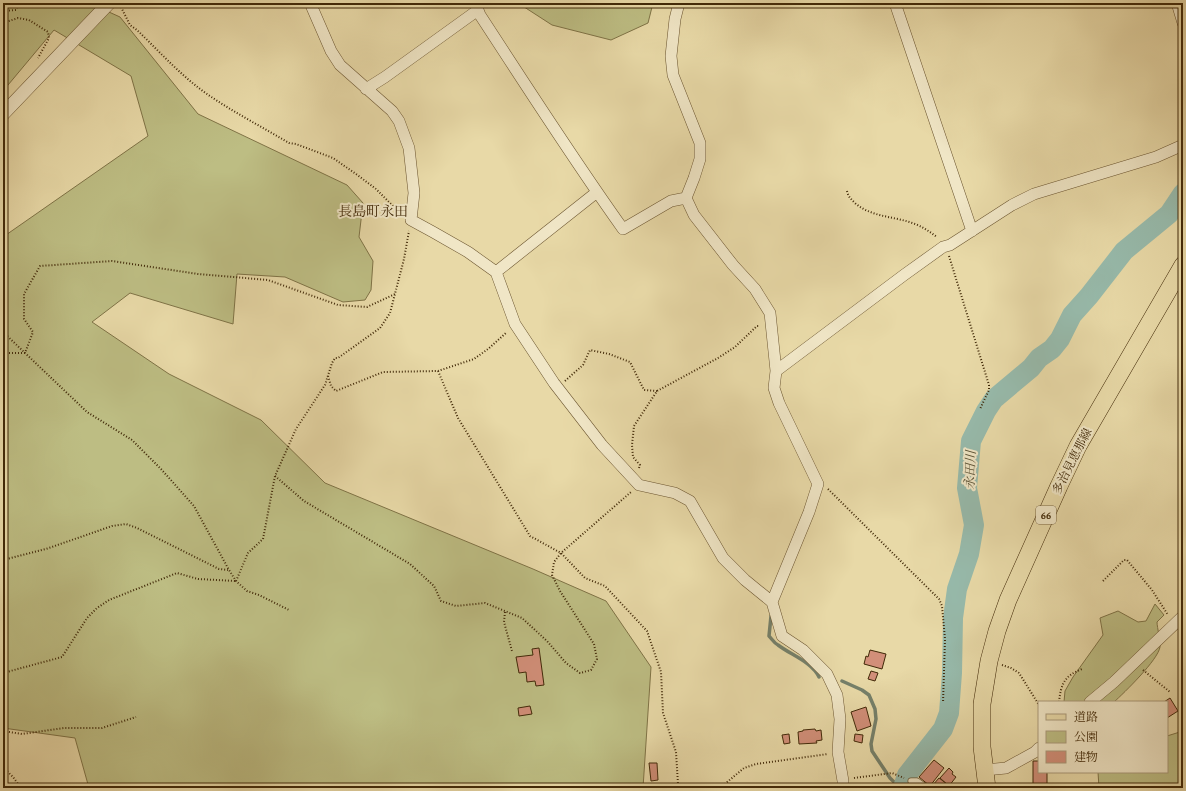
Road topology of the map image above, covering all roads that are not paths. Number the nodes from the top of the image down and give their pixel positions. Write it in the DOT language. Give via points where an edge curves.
graph roads {
  1 [pos="109,3"];
  2 [pos="312,3"];
  3 [pos="679,3"];
  4 [pos="895,3"];
  5 [pos="1176,3"];
  6 [pos="1183,24"];
  7 [pos="366,89"];
  8 [pos="3,114"];
  9 [pos="1183,145"];
  10 [pos="597,192"];
  11 [pos="686,198"];
  12 [pos="972,231"];
  13 [pos="1183,265"];
  14 [pos="496,272"];
  15 [pos="776,371"];
  16 [pos="772,602"];
  17 [pos="1183,616"];
  18 [pos="1091,701"];
  19 [pos="1038,749"];
  20 [pos="985,770"];
  21 [pos="910,781"];
  22 [pos="843,784"];
  23 [pos="927,788"];
  24 [pos="987,788"];
  1 -- 8 [label="street"];
  2 -- 7 [label="street" via="331,51 340,66"];
  3 -- 11 [label="street" via="671,56 673,75 700,143 700,159"];
  4 -- 12 [label="street"];
  5 -- 6 [label="street"];
  7 -- 10 [label="street" via="478,10"];
  7 -- 14 [label="street" via="392,111 399,121 409,148 414,193 411,220 468,252"];
  9 -- 12 [label="street" via="1156,157 1034,194"];
  10 -- 11 [label="street" via="623,229 671,201"];
  10 -- 14 [label="street"];
  11 -- 15 [label="street" via="694,215 755,289 770,313"];
  12 -- 15 [label="street" via="904,275"];
  13 -- 20 [label="main road, 多治見恵那線 / 66" via="1078,446 1008,600 989,661 982,704"];
  14 -- 16 [label="street" via="515,324 557,387 602,445 637,482 675,493 690,501 723,558"];
  15 -- 16 [label="street" via="774,388 779,403 818,484"];
  16 -- 22 [label="street" via="782,636 803,650 827,674 836,696 840,719 838,752"];
  17 -- 18 [label="street"];
  19 -- 20 [label="street" via="1006,768"];
  20 -- 24 [label="main road, 多治見恵那線 / 66"];
  21 -- 23 [label="lane" via="917,781"];
}
